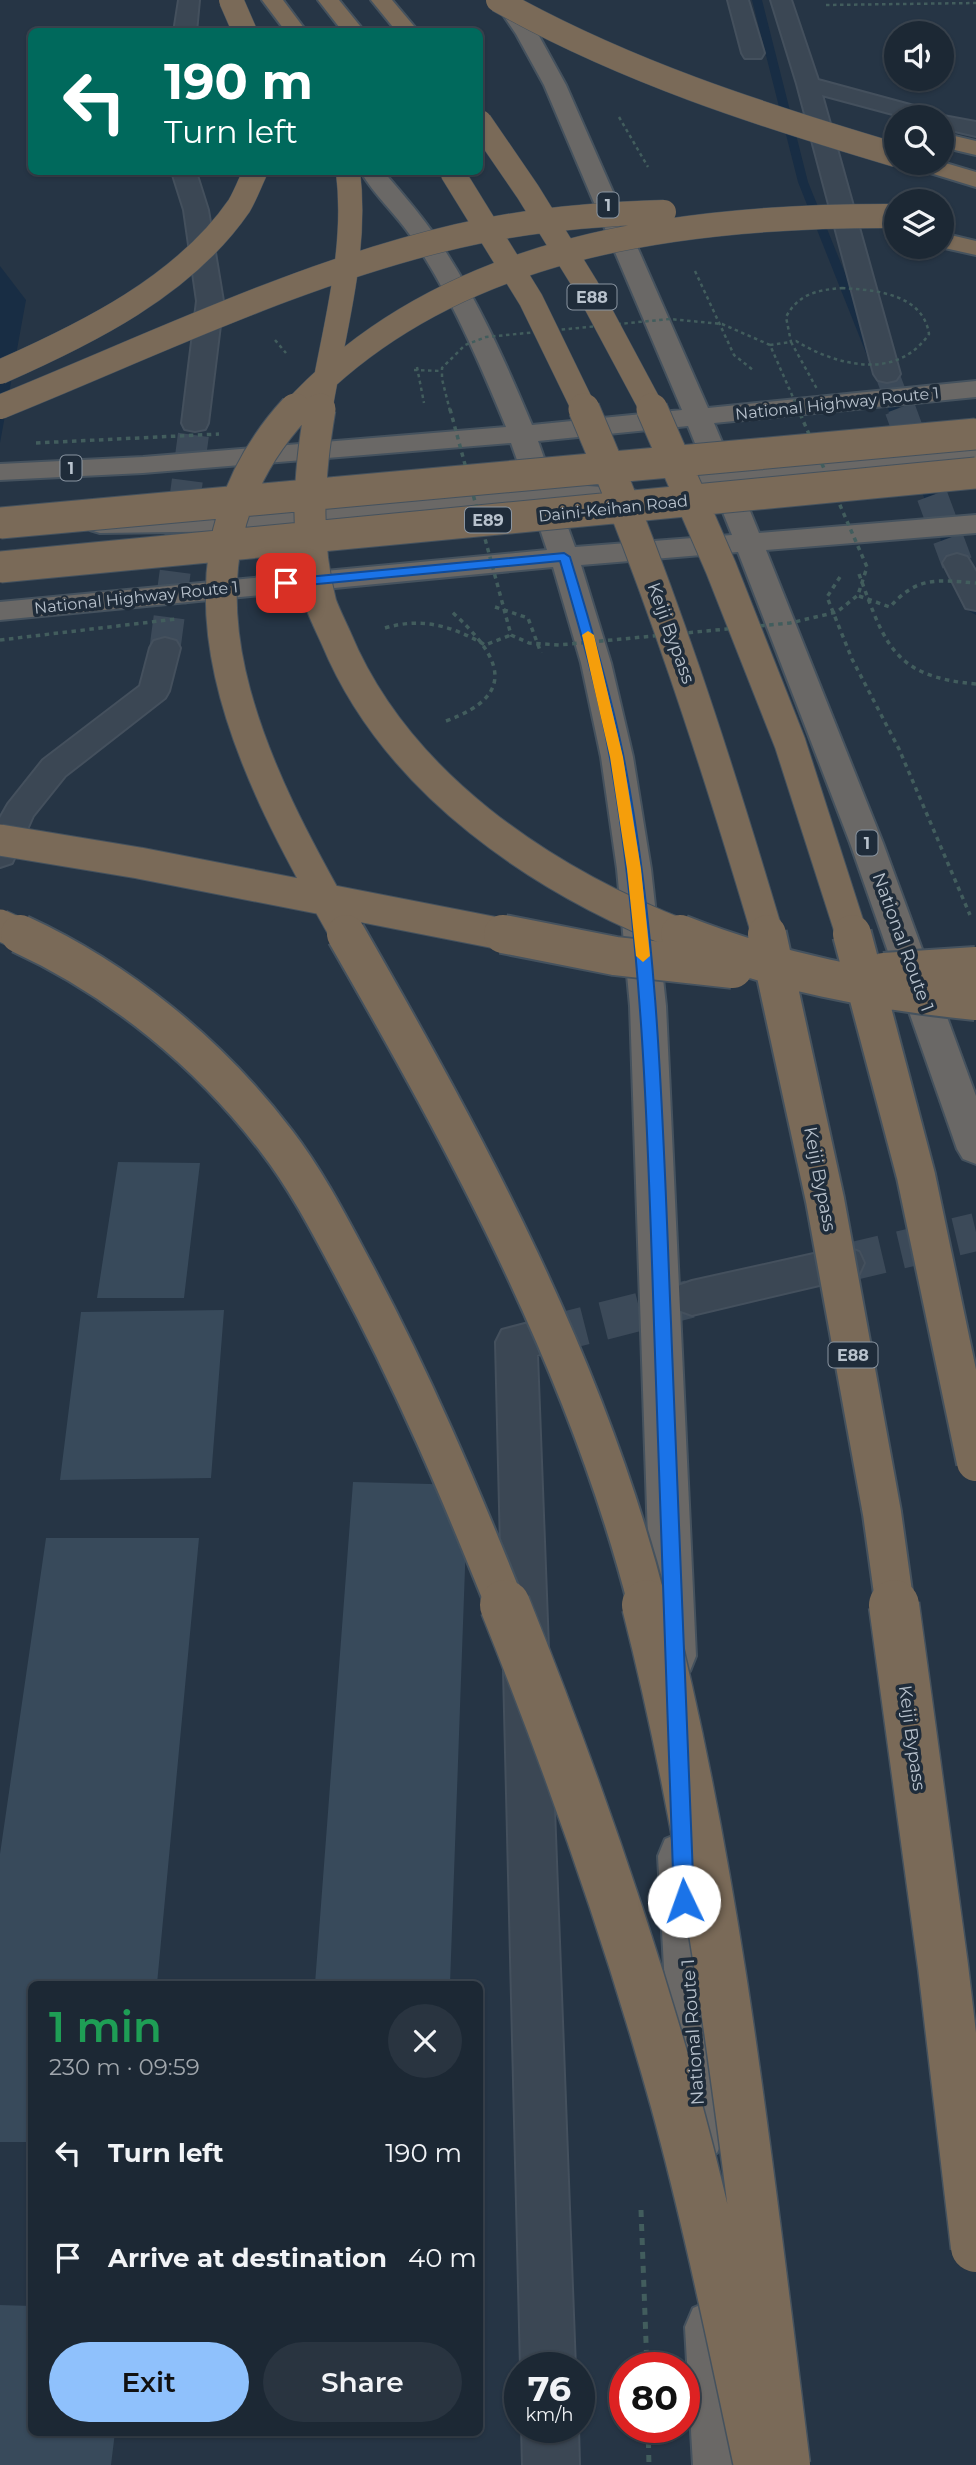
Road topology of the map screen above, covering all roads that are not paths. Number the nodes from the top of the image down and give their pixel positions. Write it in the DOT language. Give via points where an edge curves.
graph roads {
  1 [pos="189,0"];
  2 [pos="223,0"];
  3 [pos="231,0"];
  4 [pos="272,0"];
  5 [pos="328,0"];
  6 [pos="381,0"];
  7 [pos="501,0"];
  8 [pos="537,0"];
  9 [pos="739,5"];
  10 [pos="783,5"];
  11 [pos="186,28"];
  12 [pos="243,28"];
  13 [pos="249,28"];
  14 [pos="294,28"];
  15 [pos="352,28"];
  16 [pos="406,28"];
  17 [pos="641,45"];
  18 [pos="752,53"];
  19 [pos="799,90"];
  20 [pos="884,108"];
  21 [pos="884,122"];
  22 [pos="954,124"];
  23 [pos="483,126"];
  24 [pos="976,129"];
  25 [pos="954,143"];
  26 [pos="976,148"];
  27 [pos="884,151"];
  28 [pos="954,173"];
  29 [pos="185,175"];
  30 [pos="253,175"];
  31 [pos="348,175"];
  32 [pos="454,175"];
  33 [pos="377,178"];
  34 [pos="976,180"];
  35 [pos="884,216"];
  36 [pos="884,228"];
  37 [pos="954,232"];
  38 [pos="976,248"];
  39 [pos="0,372"];
  40 [pos="887,373"];
  41 [pos="976,389"];
  42 [pos="0,407"];
  43 [pos="698,417"];
  44 [pos="195,423"];
  45 [pos="976,434"];
  46 [pos="522,435"];
  47 [pos="976,453"];
  48 [pos="0,472"];
  49 [pos="976,473"];
  50 [pos="723,477"];
  51 [pos="544,495"];
  52 [pos="0,522"];
  53 [pos="976,524"];
  54 [pos="749,541"];
  55 [pos="564,557"];
  56 [pos="0,567"];
  57 [pos="967,573"];
  58 [pos="976,601"];
  59 [pos="0,611"];
  60 [pos="165,648"];
  61 [pos="0,840"];
  62 [pos="0,855"];
  63 [pos="0,925"];
  64 [pos="976,965"];
  65 [pos="976,1000"];
  66 [pos="976,1149"];
  67 [pos="845,1263"];
  68 [pos="692,1298"];
  69 [pos="548,1335"];
  70 [pos="976,1462"];
  71 [pos="976,2247"];
  72 [pos="548,2352"];
  73 [pos="550,2443"];
  74 [pos="551,2465"];
  75 [pos="721,2465"];
  76 [pos="759,2465"];
  77 [pos="785,2465"];
  1 -- 11 [label="street"];
  2 -- 13 [label="highway, bridge"];
  3 -- 12 [label="highway, bridge"];
  4 -- 14 [label="highway"];
  5 -- 15 [label="highway"];
  6 -- 16 [label="highway"];
  7 -- 27 [label="highway, bridge" via="572,41 636,70"];
  7 -- 43 [label="highway, 1" via="527,34 555,85"];
  8 -- 17 [label="highway"];
  9 -- 10 [label="street"];
  9 -- 18 [label="street"];
  10 -- 19 [label="street"];
  19 -- 20 [label="street"];
  19 -- 21 [label="highway"];
  19 -- 40 [label="street"];
  22 -- 24 [label="street"];
  23 -- 70 [label="highway, E88, bridge" via="586,286 651,407 790,743 850,928 916,1176"];
  25 -- 26 [label="highway"];
  28 -- 34 [label="highway"];
  29 -- 44 [label="street" via="196,210 210,301"];
  30 -- 39 [label="highway, bridge" via="229,219 152,290"];
  31 -- 65 [label="highway, bridge" via="351,233 311,470 309,526 317,580 335,643 366,699 411,760 474,818 551,870 632,915 732,955 839,983"];
  32 -- 71 [label="highway, Keiji Bypass / E88, bridge" via="531,300 585,411 650,574 710,745 767,932 825,1200 882,1513"];
  33 -- 46 [label="highway" via="421,233 463,306"];
  35 -- 77 [label="highway, bridge" via="777,219 625,238 522,263 420,307 345,360 308,393 281,426 239,494 228,531 220,609 224,656 239,714 264,778 463,1144 523,1265 583,1401 633,1550 676,1726 718,1945"];
  36 -- 42 [label="highway, bridge" via="698,211 577,216 456,236 322,278"];
  37 -- 38 [label="highway"];
  41 -- 43 [label="highway, National Highway Route 1 / 1"];
  43 -- 46 [label="highway, National Highway Route 1 / 1"];
  43 -- 50 [label="highway, 1"];
  45 -- 52 [label="highway, bridge"];
  46 -- 48 [label="highway, National Highway Route 1 / 1"];
  46 -- 50 [label="highway" via="621,466"];
  46 -- 51 [label="highway"];
  47 -- 50 [label="highway"];
  49 -- 56 [label="highway, Daini-Keihan Road / E89, bridge"];
  50 -- 54 [label="highway, 1"];
  51 -- 52 [label="highway, bridge" via="254,522"];
  51 -- 54 [label="highway" via="587,493 670,506 709,519"];
  51 -- 55 [label="highway"];
  53 -- 54 [label="highway, National Highway Route 1"];
  54 -- 55 [label="highway, National Highway Route 1"];
  54 -- 66 [label="highway, National Route 1 / 1" via="875,864"];
  55 -- 59 [label="highway, National Highway Route 1"];
  55 -- 75 [label="highway, National Route 1" via="596,663 617,757 648,1006 682,1874"];
  57 -- 58 [label="street"];
  60 -- 62 [label="street" via="154,691 54,768 19,812"];
  61 -- 64 [label="highway, bridge" via="615,957 841,975"];
  63 -- 76 [label="highway, bridge" via="72,960 141,1006 204,1060 269,1131 321,1210 383,1324 501,1593 584,1812 661,2053 722,2292"];
  67 -- 68 [label="street"];
  69 -- 72 [label="street" via="516,1342"];
  73 -- 74 [label="street"];
}
